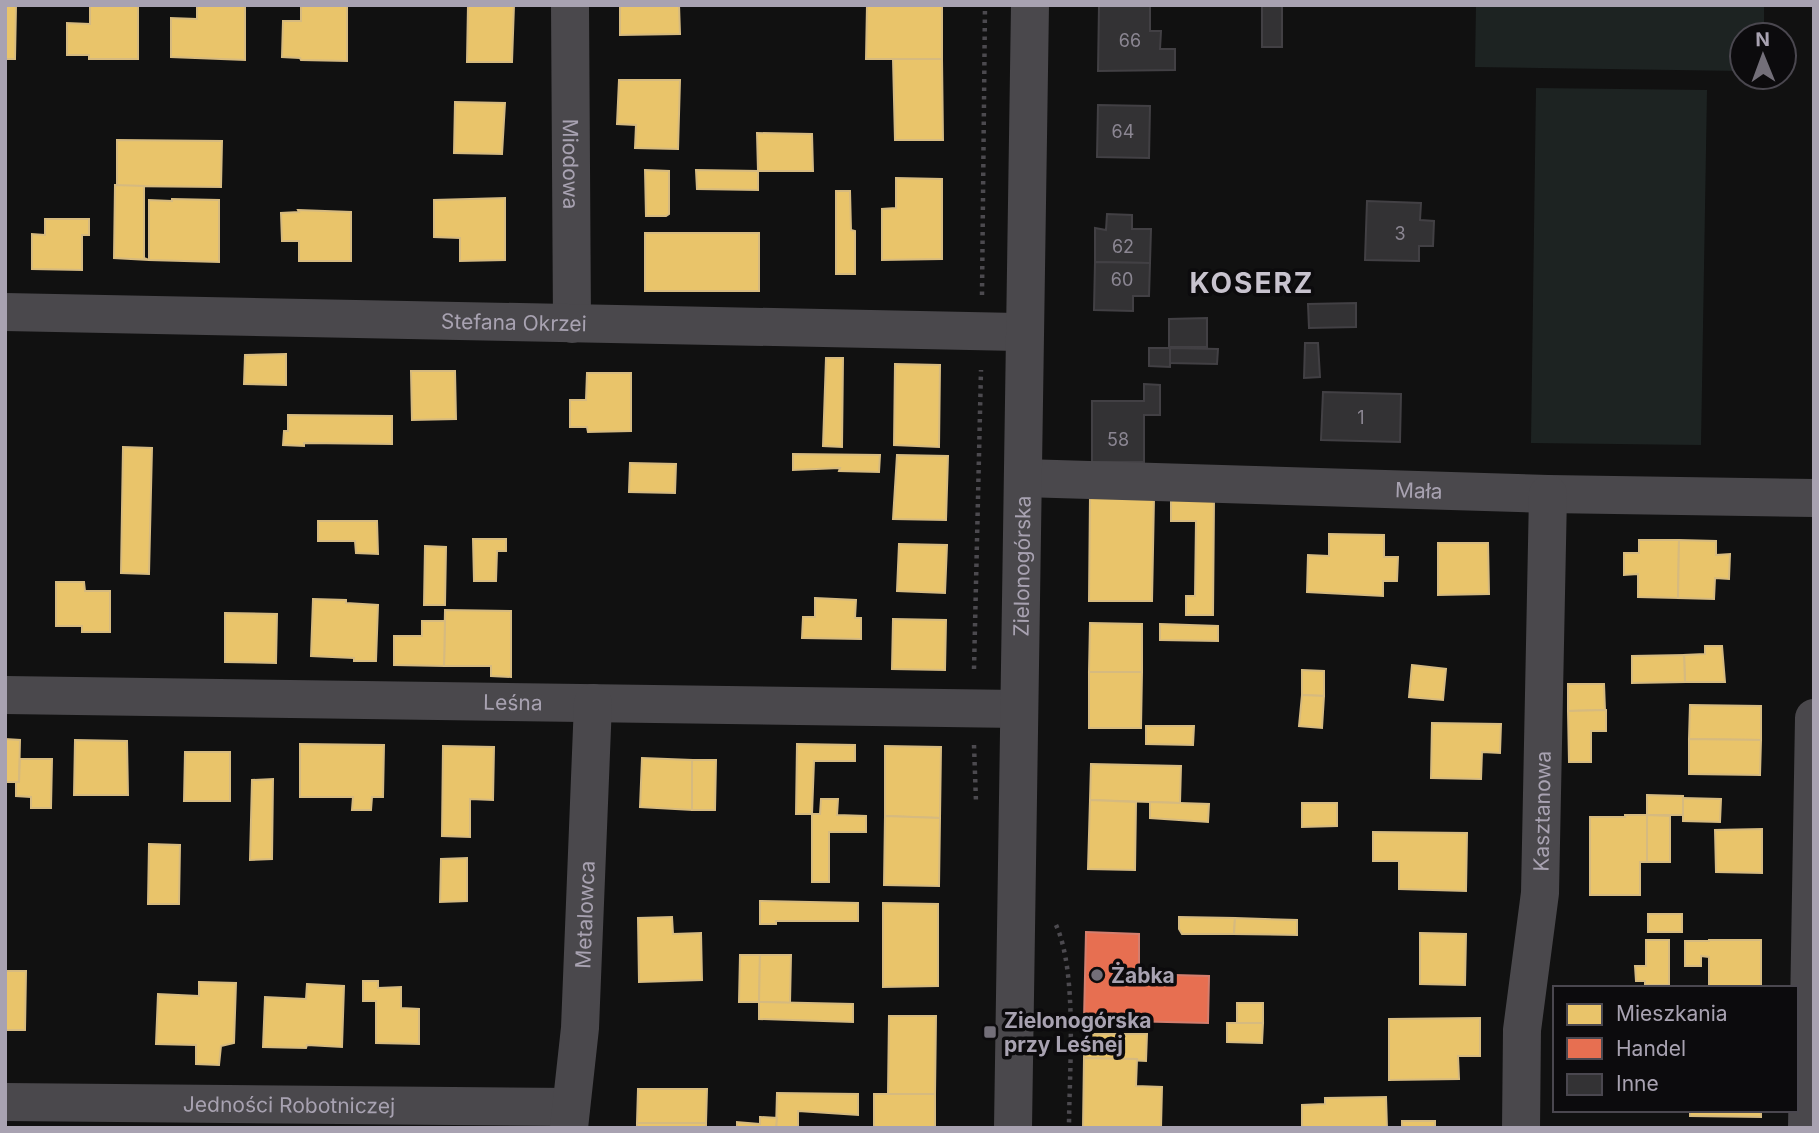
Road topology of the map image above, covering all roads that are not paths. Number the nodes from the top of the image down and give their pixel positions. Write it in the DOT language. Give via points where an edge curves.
graph roads {
  1 [pos="570,5"];
  2 [pos="1030,5"];
  3 [pos="5,312"];
  4 [pos="572,324"];
  5 [pos="1024,332"];
  6 [pos="1023,478"];
  7 [pos="1548,494"];
  8 [pos="1814,498"];
  9 [pos="5,695"];
  10 [pos="593,703"];
  11 [pos="1019,709"];
  12 [pos="1814,718"];
  13 [pos="5,1102"];
  14 [pos="570,1117"];
  15 [pos="1013,1128"];
  16 [pos="1521,1128"];
  17 [pos="1807,1128"];
  1 -- 4 [label="street, Miodowa"];
  2 -- 5 [label="street, Zielonogórska"];
  3 -- 4 [label="street, Stefana Okrzei"];
  4 -- 5 [label="street, Stefana Okrzei"];
  5 -- 6 [label="street, Zielonogórska"];
  6 -- 7 [label="street, Mała"];
  6 -- 11 [label="street, Zielonogórska"];
  7 -- 8 [label="street, Mała"];
  7 -- 16 [label="street, Kasztanowa" via="1540,893 1522,1030"];
  9 -- 10 [label="street, Leśna"];
  10 -- 11 [label="street, Leśna"];
  10 -- 14 [label="street, Metalowca" via="580,1028"];
  11 -- 15 [label="street, Zielonogórska"];
  12 -- 17 [label="street"];
  13 -- 14 [label="street, Jedności Robotniczej"];
}
